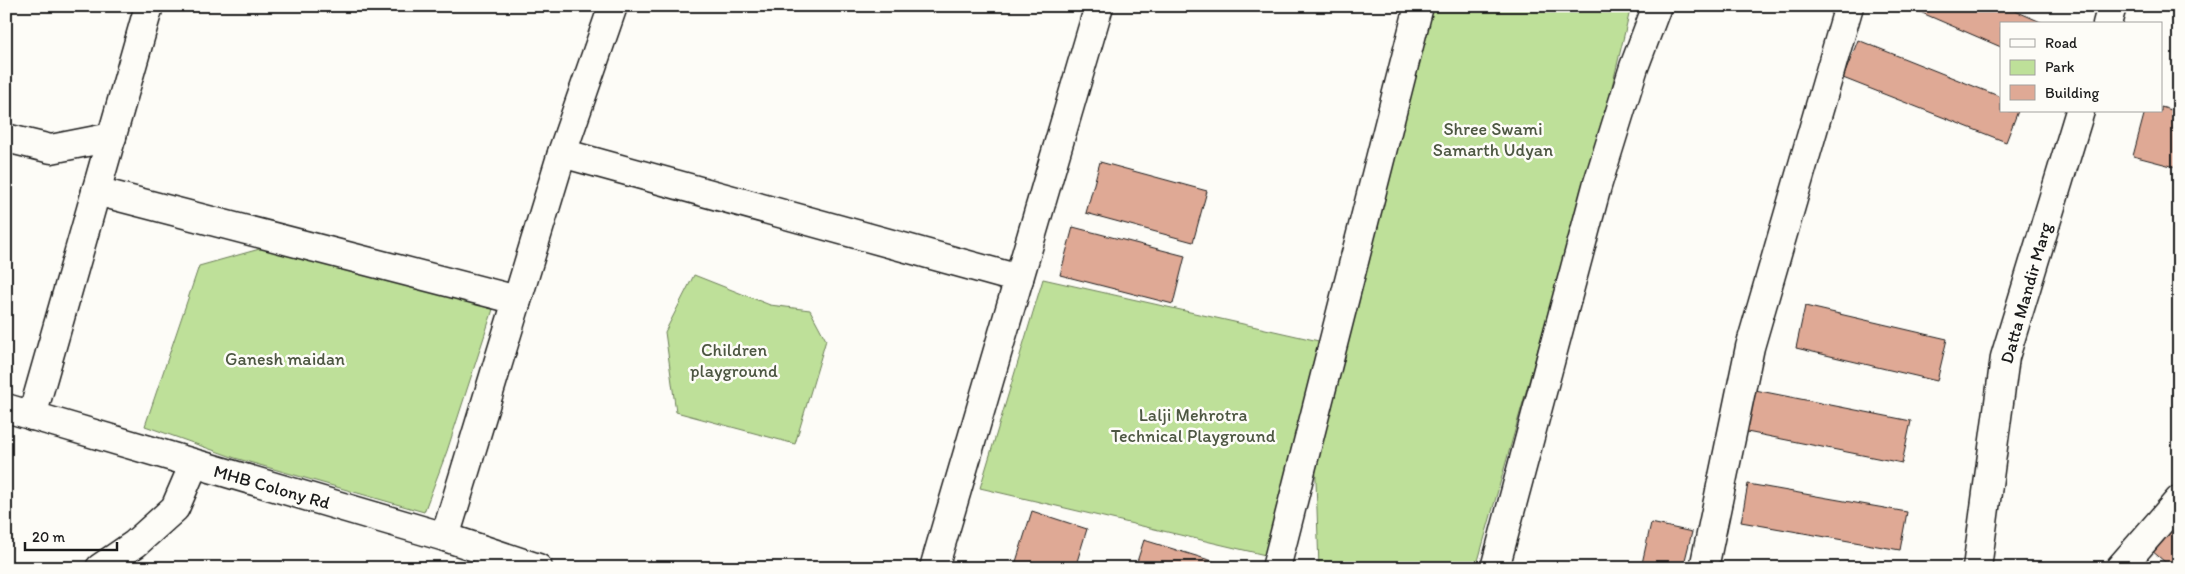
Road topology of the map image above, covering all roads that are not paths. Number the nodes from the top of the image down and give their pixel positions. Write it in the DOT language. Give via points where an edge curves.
graph roads {
  1 [pos="149,6"];
  2 [pos="612,6"];
  3 [pos="1099,6"];
  4 [pos="1419,6"];
  5 [pos="1657,6"];
  6 [pos="1849,6"];
  7 [pos="2112,6"];
  8 [pos="2108,22"];
  9 [pos="2080,112"];
  10 [pos="112,137"];
  11 [pos="6,138"];
  12 [pos="562,153"];
  13 [pos="96,192"];
  14 [pos="1019,279"];
  15 [pos="517,300"];
  16 [pos="6,408"];
  17 [pos="32,416"];
  18 [pos="201,466"];
  19 [pos="2179,500"];
  20 [pos="445,537"];
  21 [pos="100,568"];
  22 [pos="126,568"];
  23 [pos="538,568"];
  24 [pos="934,568"];
  25 [pos="1276,568"];
  26 [pos="1494,568"];
  27 [pos="1704,568"];
  28 [pos="1977,568"];
  29 [pos="2120,568"];
  1 -- 10 [label="street"];
  2 -- 12 [label="street"];
  3 -- 14 [label="street"];
  4 -- 25 [label="street"];
  5 -- 26 [label="street" via="1634,67 1597,186"];
  6 -- 27 [label="street" via="1750,347"];
  7 -- 8 [label="street"];
  9 -- 28 [label="street, Datta Mandir Marg" via="2005,357"];
  10 -- 11 [label="street" via="51,149"];
  10 -- 13 [label="street"];
  12 -- 14 [label="street"];
  12 -- 15 [label="street"];
  13 -- 15 [label="street"];
  13 -- 17 [label="street"];
  14 -- 24 [label="street"];
  15 -- 20 [label="street"];
  16 -- 17 [label="street, MHB Colony Rd"];
  17 -- 18 [label="street, MHB Colony Rd"];
  18 -- 20 [label="street, MHB Colony Rd"];
  18 -- 21 [label="street" via="175,508"];
  18 -- 22 [label="street" via="186,515 156,547"];
  19 -- 29 [label="street"];
  20 -- 23 [label="street, MHB Colony Rd"];
}
